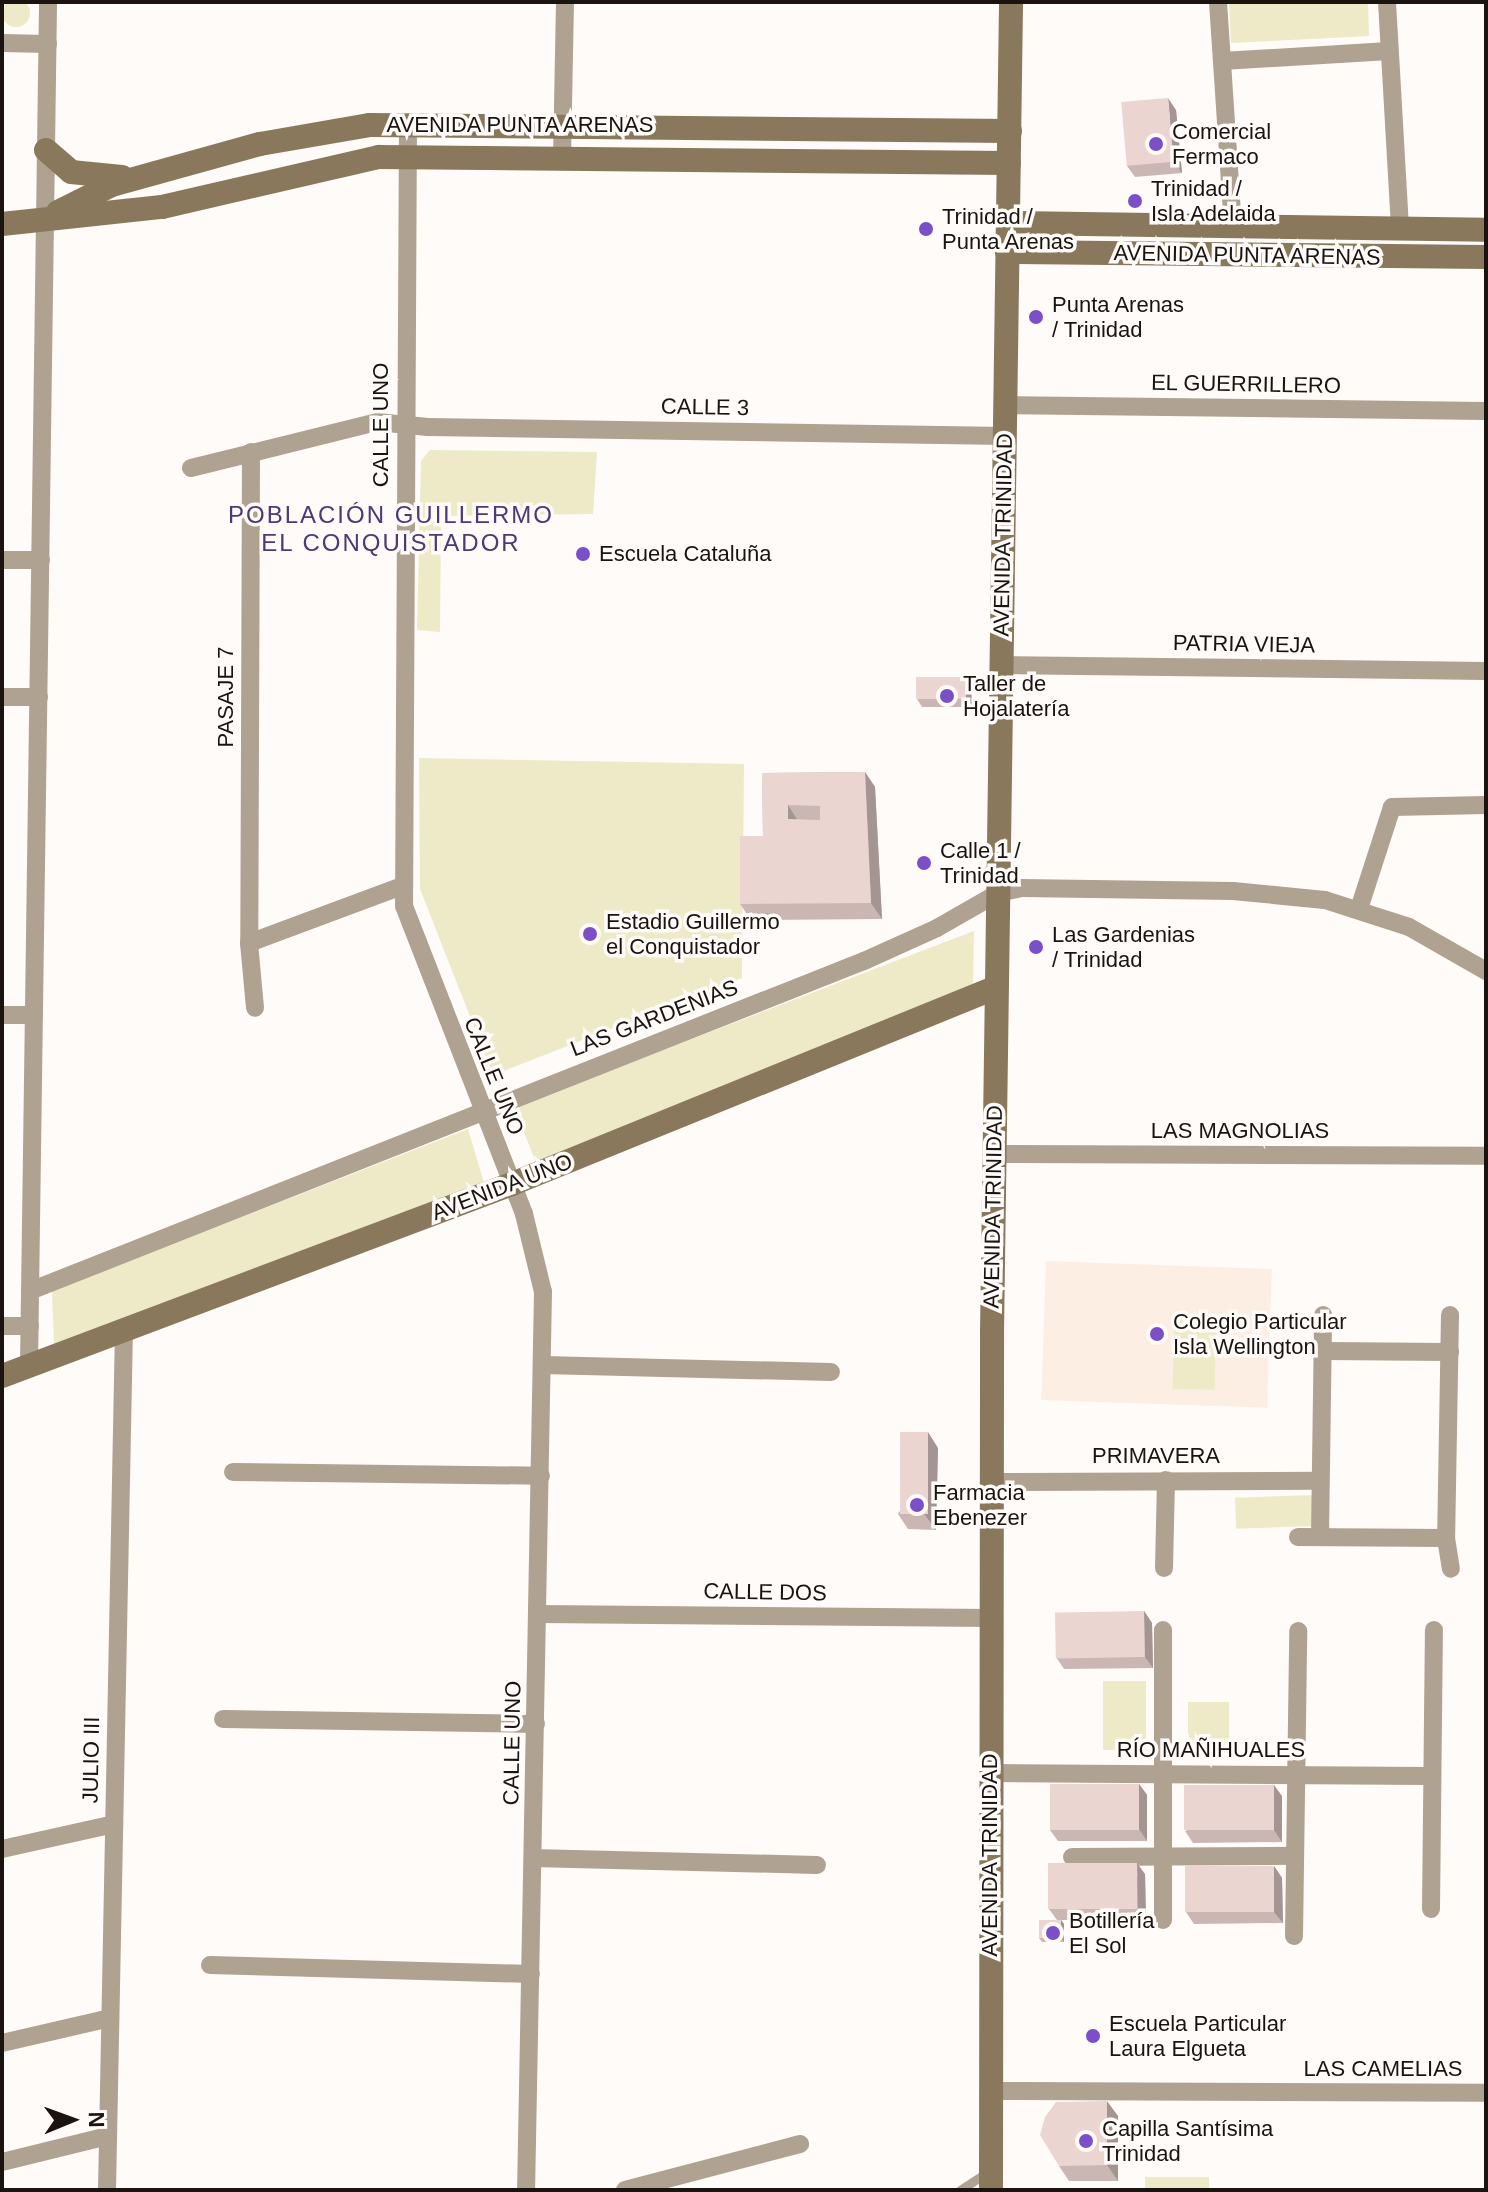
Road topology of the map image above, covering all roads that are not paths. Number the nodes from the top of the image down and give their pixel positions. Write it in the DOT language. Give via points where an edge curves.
graph roads {
  1 [pos="48,2"];
  2 [pos="565,2"];
  3 [pos="1011,2"];
  4 [pos="1218,2"];
  5 [pos="1387,2"];
  6 [pos="2,43"];
  7 [pos="48,44"];
  8 [pos="1389,51"];
  9 [pos="1222,61"];
  10 [pos="408,123"];
  11 [pos="563,124"];
  12 [pos="1010,131"];
  13 [pos="46,150"];
  14 [pos="407,156"];
  15 [pos="562,158"];
  16 [pos="1009,163"];
  17 [pos="141,177"];
  18 [pos="46,219"];
  19 [pos="1008,223"];
  20 [pos="2,224"];
  21 [pos="1233,227"];
  22 [pos="1400,229"];
  23 [pos="1486,230"];
  24 [pos="1007,252"];
  25 [pos="1486,257"];
  26 [pos="1005,405"];
  27 [pos="1486,411"];
  28 [pos="405,427"];
  29 [pos="1005,436"];
  30 [pos="251,452"];
  31 [pos="191,468"];
  32 [pos="2,560"];
  33 [pos="41,560"];
  34 [pos="1001,665"];
  35 [pos="1486,671"];
  36 [pos="2,697"];
  37 [pos="39,697"];
  38 [pos="1486,805"];
  39 [pos="402,886"];
  40 [pos="998,893"];
  41 [pos="1359,909"];
  42 [pos="249,943"];
  43 [pos="1486,971"];
  44 [pos="997,987"];
  45 [pos="255,1008"];
  46 [pos="2,1015"];
  47 [pos="34,1015"];
  48 [pos="482,1111"];
  49 [pos="994,1154"];
  50 [pos="1486,1156"];
  51 [pos="512,1184"];
  52 [pos="30,1291"];
  53 [pos="1323,1315"];
  54 [pos="1450,1315"];
  55 [pos="2,1326"];
  56 [pos="30,1326"];
  57 [pos="124,1330"];
  58 [pos="1323,1351"];
  59 [pos="1450,1352"];
  60 [pos="543,1365"];
  61 [pos="29,1366"];
  62 [pos="831,1372"];
  63 [pos="2,1376"];
  64 [pos="233,1472"];
  65 [pos="541,1476"];
  66 [pos="1166,1480"];
  67 [pos="1320,1481"];
  68 [pos="991,1482"];
  69 [pos="1298,1537"];
  70 [pos="1320,1537"];
  71 [pos="1446,1538"];
  72 [pos="1164,1568"];
  73 [pos="1451,1569"];
  74 [pos="539,1614"];
  75 [pos="991,1618"];
  76 [pos="1163,1630"];
  77 [pos="1434,1630"];
  78 [pos="1298,1631"];
  79 [pos="223,1719"];
  80 [pos="536,1724"];
  81 [pos="990,1773"];
  82 [pos="1163,1774"];
  83 [pos="1296,1775"];
  84 [pos="1432,1776"];
  85 [pos="114,1824"];
  86 [pos="2,1849"];
  87 [pos="1295,1856"];
  88 [pos="1072,1857"];
  89 [pos="1163,1857"];
  90 [pos="533,1858"];
  91 [pos="817,1865"];
  92 [pos="1431,1909"];
  93 [pos="1163,1920"];
  94 [pos="1294,1936"];
  95 [pos="210,1965"];
  96 [pos="531,1974"];
  97 [pos="110,2018"];
  98 [pos="2,2043"];
  99 [pos="992,2091"];
  100 [pos="1486,2093"];
  101 [pos="108,2136"];
  102 [pos="800,2144"];
  103 [pos="2,2162"];
  104 [pos="991,2180"];
  105 [pos="107,2190"];
  106 [pos="526,2190"];
  107 [pos="625,2190"];
  108 [pos="960,2190"];
  1 -- 7 [label="street"];
  2 -- 11 [label="street"];
  3 -- 12 [label="main road, AVENIDA TRINIDAD"];
  4 -- 9 [label="street"];
  5 -- 8 [label="street"];
  6 -- 7 [label="street"];
  7 -- 13 [label="street"];
  8 -- 9 [label="street"];
  8 -- 22 [label="street"];
  9 -- 21 [label="street"];
  10 -- 11 [label="main road, AVENIDA PUNTA ARENAS"];
  10 -- 14 [label="street, CALLE UNO"];
  10 -- 17 [label="main road, AVENIDA PUNTA ARENAS" via="296,135"];
  11 -- 12 [label="main road, AVENIDA PUNTA ARENAS"];
  11 -- 15 [label="street"];
  12 -- 16 [label="main road, AVENIDA TRINIDAD"];
  13 -- 17 [label="main road" via="71,172"];
  13 -- 18 [label="street"];
  14 -- 15 [label="main road, AVENIDA PUNTA ARENAS"];
  14 -- 18 [label="main road, AVENIDA PUNTA ARENAS" via="321,167 162,207"];
  14 -- 28 [label="street, CALLE UNO"];
  15 -- 16 [label="main road, AVENIDA PUNTA ARENAS"];
  16 -- 19 [label="main road, AVENIDA TRINIDAD"];
  17 -- 18 [label="main road, AVENIDA PUNTA ARENAS" via="84,197"];
  18 -- 20 [label="main road, AVENIDA PUNTA ARENAS"];
  18 -- 33 [label="street"];
  19 -- 21 [label="main road"];
  19 -- 24 [label="main road, AVENIDA TRINIDAD"];
  21 -- 22 [label="main road"];
  22 -- 23 [label="main road"];
  24 -- 25 [label="main road, AVENIDA PUNTA ARENAS"];
  24 -- 26 [label="main road, AVENIDA TRINIDAD"];
  26 -- 27 [label="street, EL GUERRILLERO"];
  26 -- 29 [label="main road, AVENIDA TRINIDAD"];
  28 -- 29 [label="street, CALLE 3"];
  28 -- 30 [label="street, CALLE 3" via="362,424"];
  28 -- 39 [label="street, CALLE UNO"];
  29 -- 34 [label="main road, AVENIDA TRINIDAD"];
  30 -- 31 [label="street, CALLE 3"];
  30 -- 42 [label="street, PASAJE 7"];
  32 -- 33 [label="street"];
  33 -- 37 [label="street"];
  34 -- 35 [label="street, PATRIA VIEJA"];
  34 -- 40 [label="main road, AVENIDA TRINIDAD"];
  36 -- 37 [label="street"];
  37 -- 47 [label="street"];
  38 -- 41 [label="street" via="1392,807"];
  39 -- 42 [label="street"];
  39 -- 48 [label="street, CALLE UNO" via="408,924"];
  40 -- 41 [label="street, LAS GARDENIAS" via="1021,888 1247,891"];
  40 -- 44 [label="main road, AVENIDA TRINIDAD"];
  40 -- 48 [label="street, LAS GARDENIAS" via="903,944"];
  41 -- 43 [label="street, LAS GARDENIAS" via="1409,927"];
  42 -- 45 [label="street, PASAJE 7"];
  44 -- 49 [label="main road, AVENIDA TRINIDAD"];
  44 -- 51 [label="main road, AVENIDA UNO"];
  46 -- 47 [label="street"];
  47 -- 52 [label="street"];
  48 -- 51 [label="street, CALLE UNO"];
  48 -- 52 [label="street, LAS GARDENIAS"];
  49 -- 50 [label="street, LAS MAGNOLIAS"];
  49 -- 68 [label="main road, AVENIDA TRINIDAD"];
  51 -- 57 [label="main road, AVENIDA UNO"];
  51 -- 60 [label="street, CALLE UNO" via="541,1276"];
  52 -- 56 [label="street"];
  53 -- 58 [label="street"];
  54 -- 59 [label="street"];
  55 -- 56 [label="street"];
  56 -- 61 [label="street"];
  57 -- 61 [label="main road, AVENIDA UNO"];
  57 -- 85 [label="street, JULIO III"];
  58 -- 59 [label="street"];
  58 -- 67 [label="street"];
  59 -- 71 [label="street"];
  60 -- 62 [label="street"];
  60 -- 65 [label="street, CALLE UNO"];
  61 -- 63 [label="main road, AVENIDA UNO"];
  64 -- 65 [label="street"];
  65 -- 74 [label="street, CALLE UNO"];
  66 -- 67 [label="street, PRIMAVERA"];
  66 -- 68 [label="street, PRIMAVERA"];
  66 -- 72 [label="street"];
  67 -- 70 [label="street"];
  68 -- 75 [label="main road, AVENIDA TRINIDAD"];
  69 -- 70 [label="street"];
  70 -- 71 [label="street"];
  71 -- 73 [label="street"];
  74 -- 75 [label="street, CALLE DOS"];
  74 -- 80 [label="street, CALLE UNO"];
  75 -- 81 [label="main road, AVENIDA TRINIDAD"];
  76 -- 82 [label="street"];
  77 -- 84 [label="street"];
  78 -- 83 [label="street"];
  79 -- 80 [label="street"];
  80 -- 90 [label="street, CALLE UNO"];
  81 -- 82 [label="street, RÍO MAÑIHUALES"];
  81 -- 99 [label="main road, AVENIDA TRINIDAD"];
  82 -- 83 [label="street, RÍO MAÑIHUALES"];
  82 -- 89 [label="street"];
  83 -- 84 [label="street, RÍO MAÑIHUALES"];
  83 -- 87 [label="street"];
  84 -- 92 [label="street"];
  85 -- 86 [label="street"];
  85 -- 97 [label="street, JULIO III"];
  87 -- 89 [label="street"];
  87 -- 94 [label="street"];
  88 -- 89 [label="street"];
  89 -- 93 [label="street"];
  90 -- 91 [label="street"];
  90 -- 96 [label="street, CALLE UNO"];
  95 -- 96 [label="street"];
  96 -- 106 [label="street, CALLE UNO"];
  97 -- 98 [label="street"];
  97 -- 101 [label="street, JULIO III"];
  99 -- 100 [label="street, LAS CAMELIAS"];
  99 -- 104 [label="main road, AVENIDA TRINIDAD"];
  101 -- 103 [label="street"];
  101 -- 105 [label="street, JULIO III"];
  102 -- 107 [label="street"];
  104 -- 108 [label="lane"];
}
